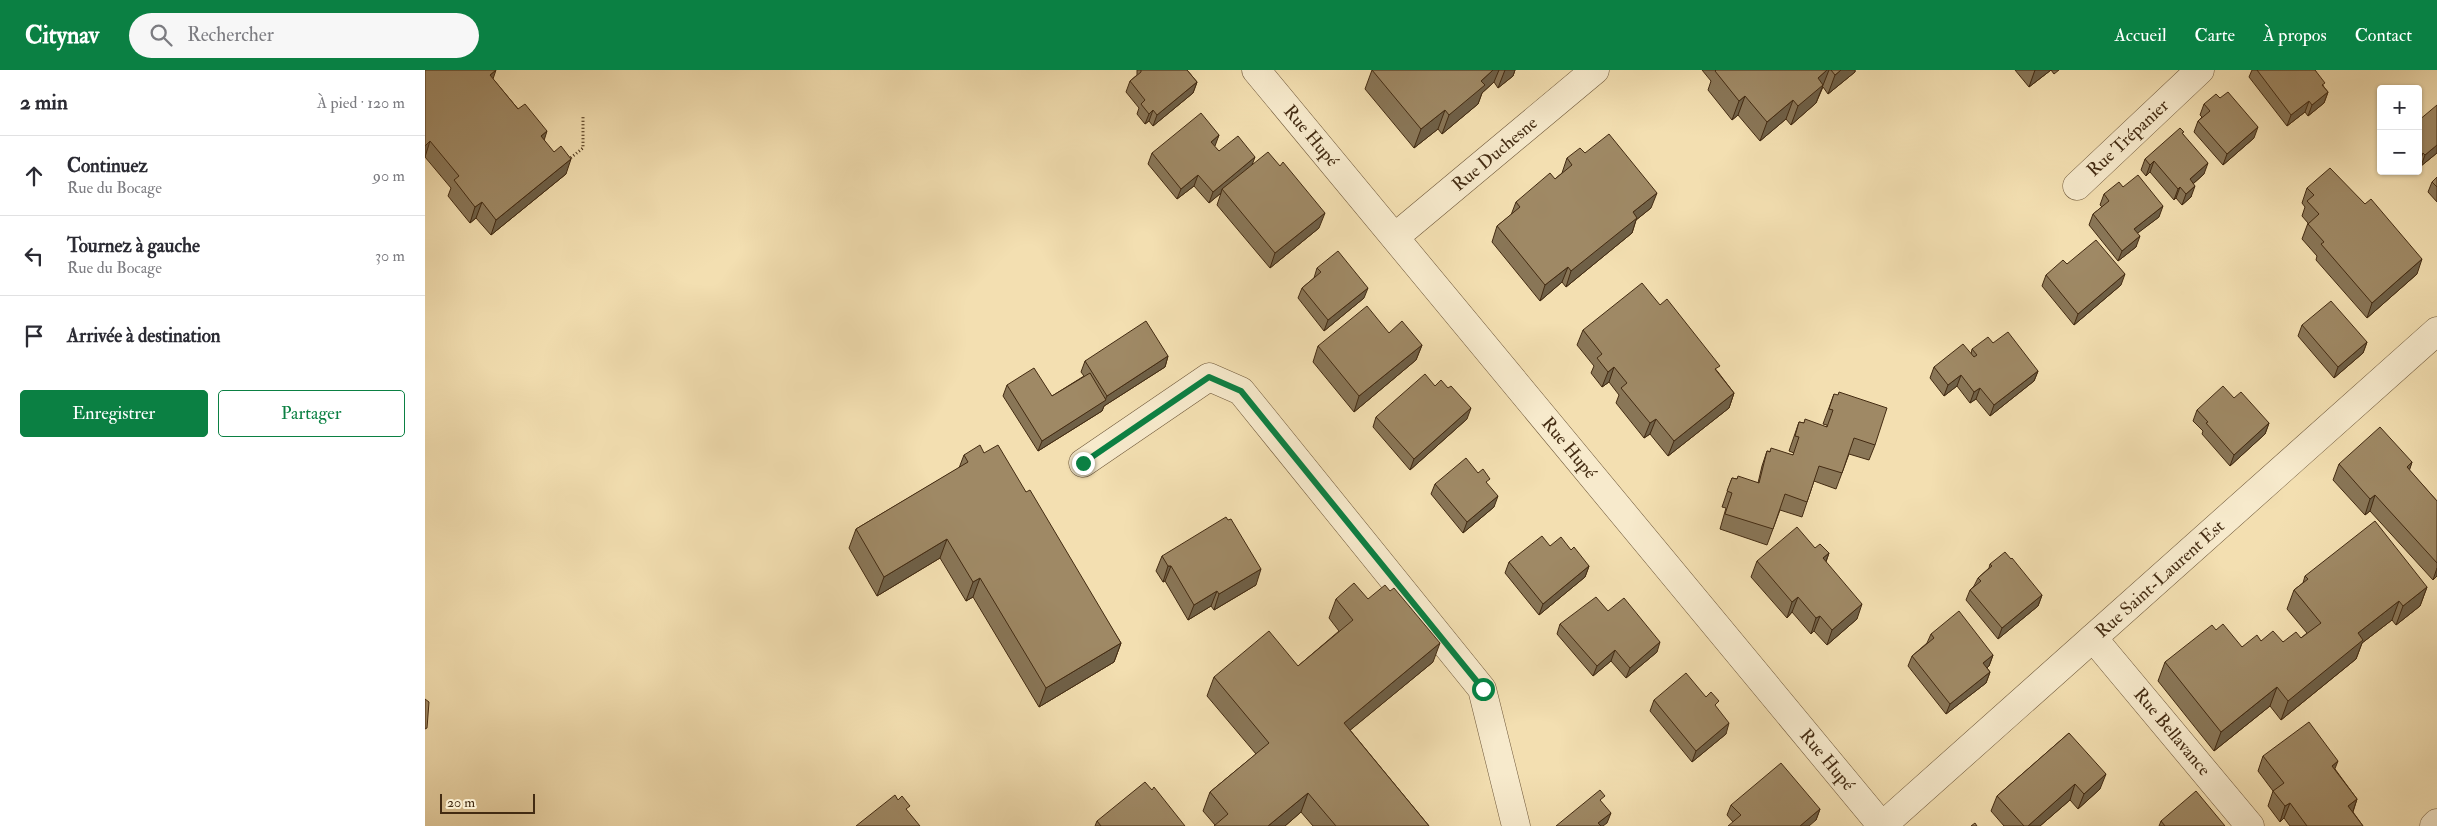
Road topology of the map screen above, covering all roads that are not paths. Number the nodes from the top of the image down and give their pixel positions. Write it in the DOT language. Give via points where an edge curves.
graph roads {
  1 [pos="1256,70"];
  2 [pos="1595,70"];
  3 [pos="2200,70"];
  4 [pos="2077,186"];
  5 [pos="1395,237"];
  6 [pos="2437,331"];
  7 [pos="1083,463"];
  8 [pos="2093,638"];
  9 [pos="2437,823"];
  10 [pos="1517,826"];
  11 [pos="1882,826"];
  12 [pos="2250,826"];
  13 [pos="2434,826"];
  1 -- 5 [label="street, Rue Hupé"];
  2 -- 5 [label="street, Rue Duchesne"];
  3 -- 4 [label="street, Rue Trépanier"];
  5 -- 11 [label="street, Rue Hupé"];
  6 -- 8 [label="street, Rue Saint-Laurent Est"];
  7 -- 10 [label="street" via="1209,377 1241,391 1483,689"];
  8 -- 11 [label="street, Rue Saint-Laurent Est"];
  8 -- 12 [label="street, Rue Bellavance"];
  9 -- 13 [label="street"];
}
